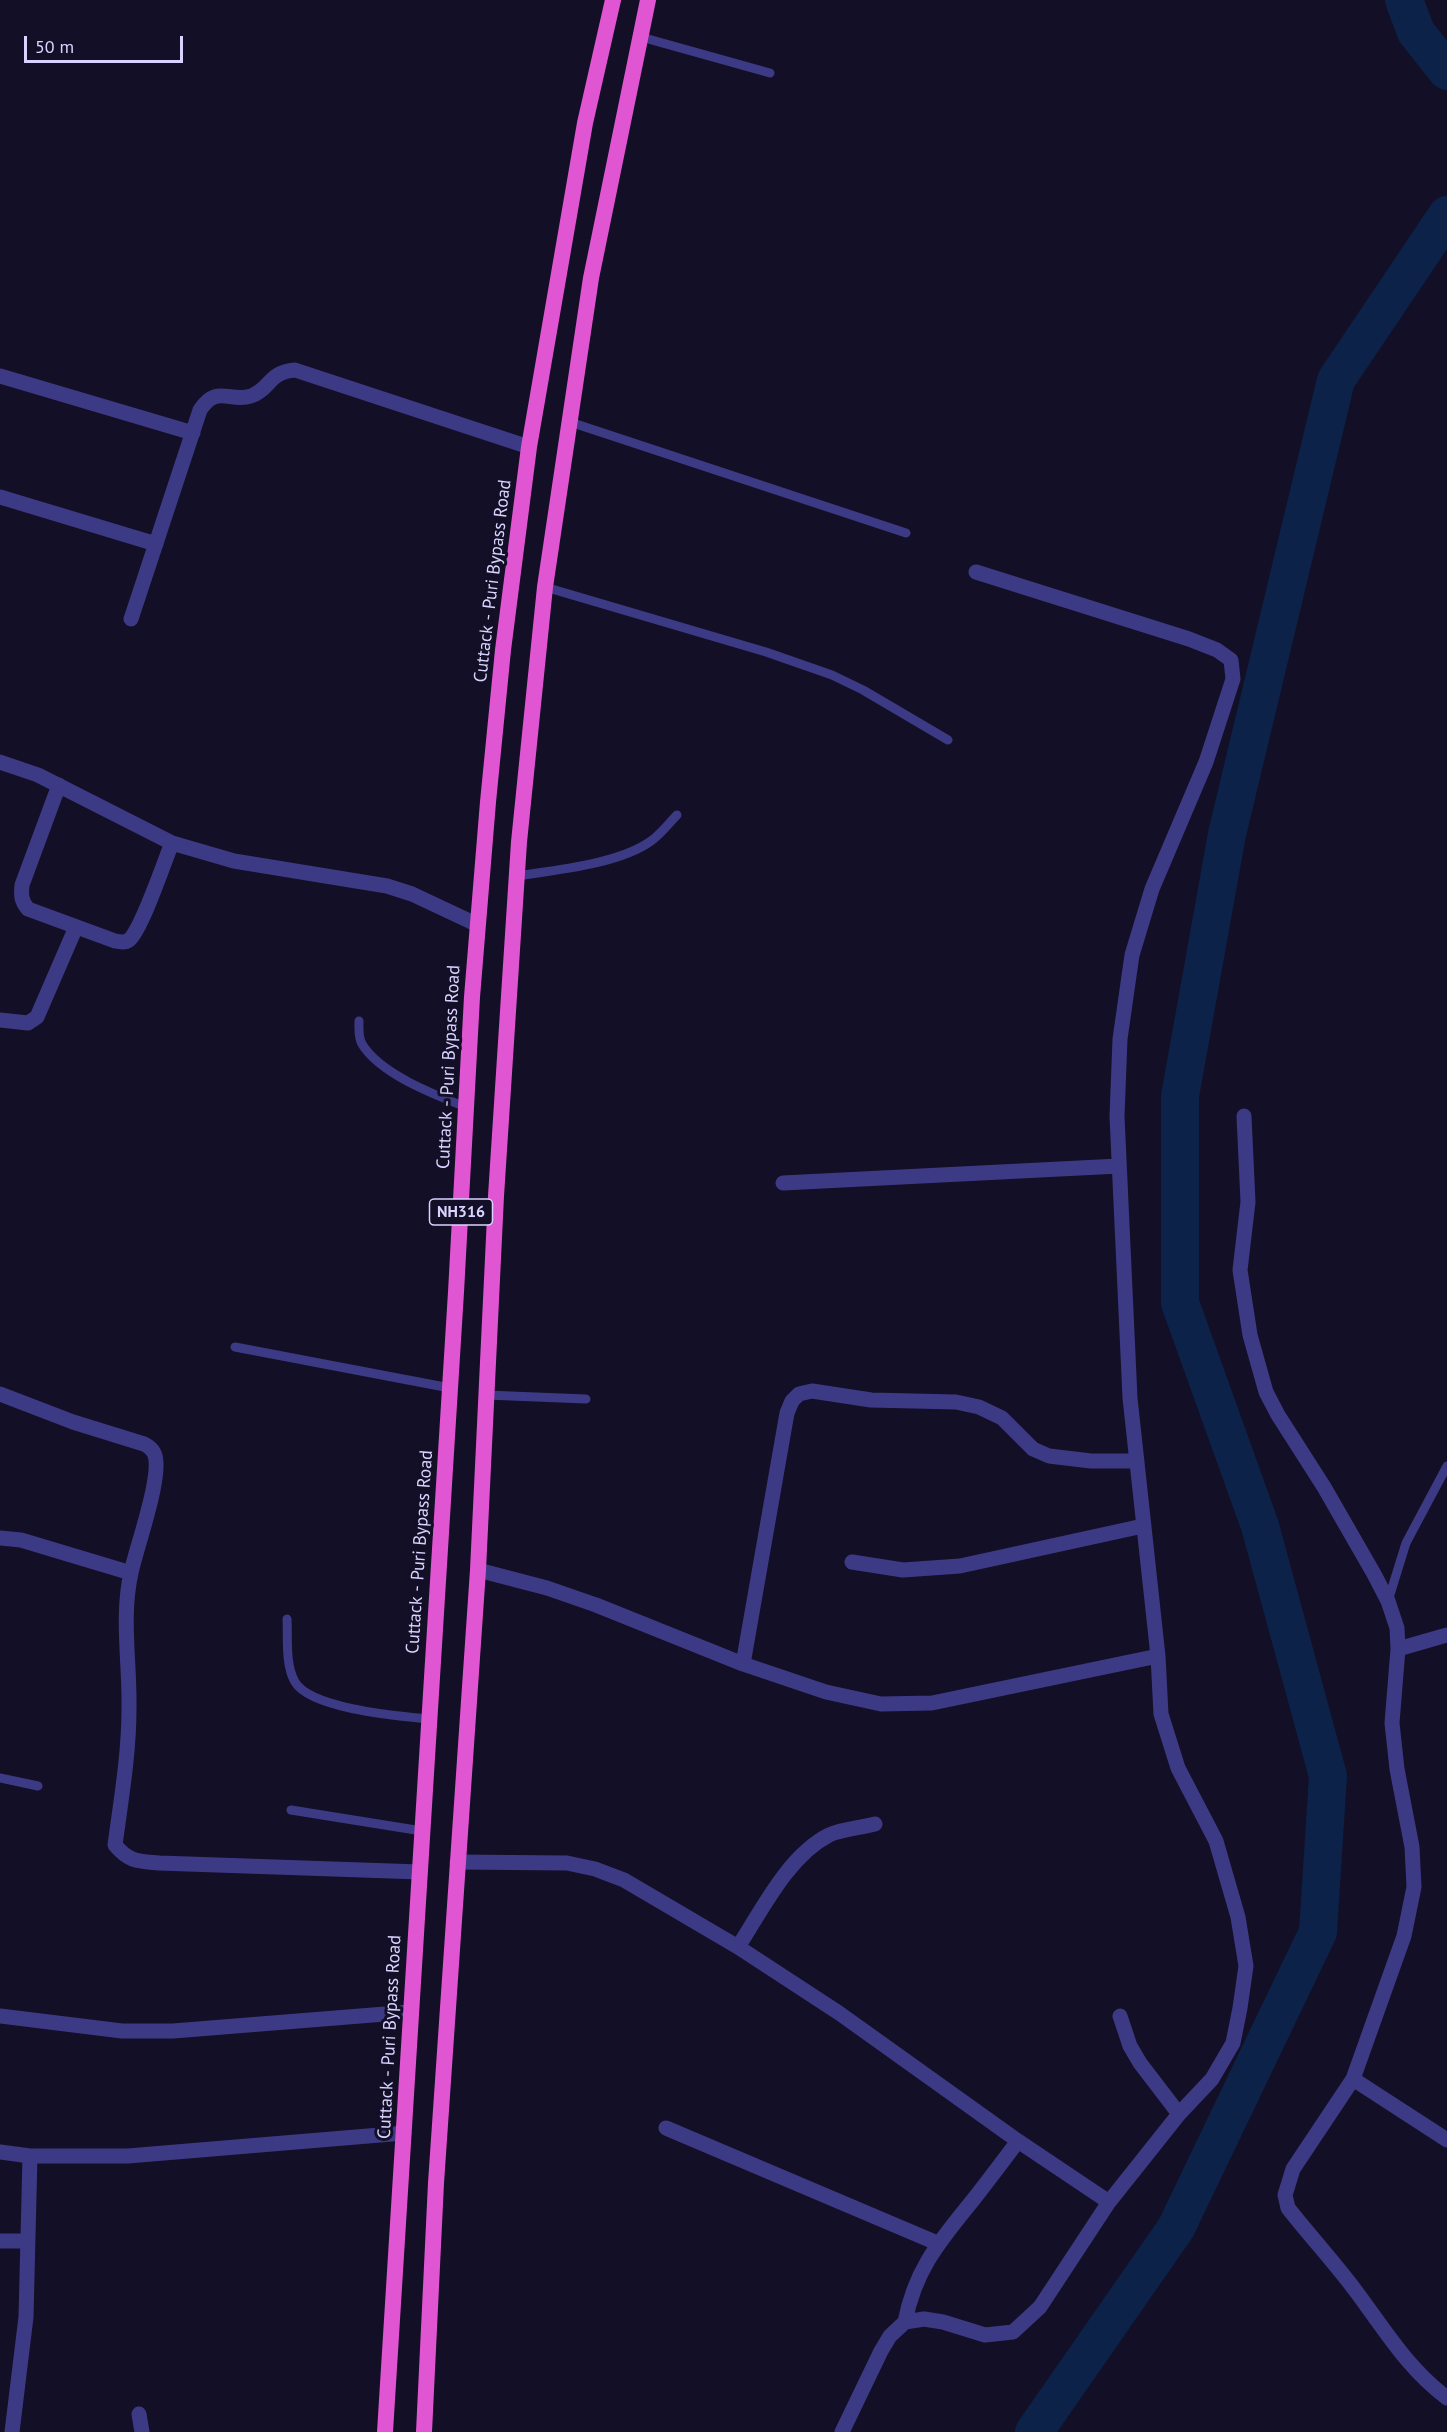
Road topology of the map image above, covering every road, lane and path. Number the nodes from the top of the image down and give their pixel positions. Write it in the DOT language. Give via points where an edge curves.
graph roads {
  1 [pos="613,0"];
  2 [pos="648,0"];
  3 [pos="640,37"];
  4 [pos="770,73"];
  5 [pos="0,376"];
  6 [pos="570,422"];
  7 [pos="193,433"];
  8 [pos="529,447"];
  9 [pos="0,497"];
  10 [pos="906,533"];
  11 [pos="156,544"];
  12 [pos="976,572"];
  13 [pos="545,587"];
  14 [pos="131,619"];
  15 [pos="948,740"];
  16 [pos="0,762"];
  17 [pos="59,785"];
  18 [pos="677,815"];
  19 [pos="172,843"];
  20 [pos="517,876"];
  21 [pos="478,925"];
  22 [pos="76,927"];
  23 [pos="0,1020"];
  24 [pos="359,1021"];
  25 [pos="466,1107"];
  26 [pos="1244,1116"];
  27 [pos="1119,1166"];
  28 [pos="783,1183"];
  29 [pos="235,1347"];
  30 [pos="450,1388"];
  31 [pos="0,1394"];
  32 [pos="486,1395"];
  33 [pos="586,1399"];
  34 [pos="1137,1461"];
  35 [pos="1447,1466"];
  36 [pos="1143,1526"];
  37 [pos="0,1538"];
  38 [pos="852,1562"];
  39 [pos="477,1570"];
  40 [pos="131,1573"];
  41 [pos="1389,1601"];
  42 [pos="287,1619"];
  43 [pos="1447,1635"];
  44 [pos="1398,1649"];
  45 [pos="1158,1656"];
  46 [pos="743,1664"];
  47 [pos="429,1719"];
  48 [pos="0,1778"];
  49 [pos="38,1786"];
  50 [pos="291,1810"];
  51 [pos="875,1824"];
  52 [pos="422,1831"];
  53 [pos="457,1862"];
  54 [pos="420,1872"];
  55 [pos="738,1947"];
  56 [pos="410,2012"];
  57 [pos="0,2016"];
  58 [pos="1120,2016"];
  59 [pos="1353,2079"];
  60 [pos="1179,2114"];
  61 [pos="666,2128"];
  62 [pos="404,2133"];
  63 [pos="1447,2140"];
  64 [pos="1018,2141"];
  65 [pos="0,2152"];
  66 [pos="30,2156"];
  67 [pos="1109,2202"];
  68 [pos="0,2241"];
  69 [pos="28,2241"];
  70 [pos="937,2243"];
  71 [pos="905,2322"];
  72 [pos="1447,2398"];
  73 [pos="140,2414"];
  74 [pos="12,2432"];
  75 [pos="142,2432"];
  76 [pos="385,2432"];
  77 [pos="424,2432"];
  78 [pos="842,2432"];
  1 -- 8 [label="highway, Cuttack - Puri Bypass Road / NH316" via="585,123"];
  2 -- 3 [label="highway, NH316"];
  3 -- 4 [label="lane"];
  3 -- 6 [label="highway, NH316" via="591,278"];
  5 -- 7 [label="street"];
  6 -- 10 [label="lane"];
  6 -- 13 [label="highway, NH316"];
  7 -- 8 [label="street" via="206,401 217,396 244,398 256,394 275,375 295,370"];
  7 -- 11 [label="street"];
  8 -- 21 [label="highway, Cuttack - Puri Bypass Road / NH316" via="502,650"];
  9 -- 11 [label="street"];
  11 -- 14 [label="street"];
  12 -- 27 [label="street" via="1189,639 1218,650 1231,660 1233,679 1206,762 1152,889 1132,955 1120,1039"];
  13 -- 15 [label="lane" via="832,675"];
  13 -- 20 [label="highway, NH316"];
  16 -- 17 [label="street"];
  17 -- 19 [label="street"];
  17 -- 22 [label="street" via="21,895 28,909"];
  18 -- 20 [label="lane" via="651,841 626,853 589,864"];
  19 -- 21 [label="street" via="234,861 387,886"];
  19 -- 22 [label="street" via="130,939 115,941"];
  20 -- 32 [label="highway, NH316"];
  21 -- 25 [label="highway, Cuttack - Puri Bypass Road / NH316"];
  22 -- 23 [label="street" via="37,1017 28,1023"];
  24 -- 25 [label="lane" via="362,1044 393,1073 424,1091"];
  25 -- 30 [label="highway, Cuttack - Puri Bypass Road / NH316"];
  26 -- 41 [label="street" via="1248,1202 1240,1270 1258,1366 1278,1415"];
  27 -- 28 [label="street"];
  27 -- 34 [label="street" via="1130,1398"];
  29 -- 30 [label="lane"];
  30 -- 47 [label="highway, Cuttack - Puri Bypass Road / NH316"];
  31 -- 40 [label="street" via="144,1444 154,1451 155,1479"];
  32 -- 33 [label="lane"];
  32 -- 39 [label="highway, NH316"];
  34 -- 36 [label="street"];
  34 -- 46 [label="street" via="1049,1456 1033,1449 1002,1418 956,1402 871,1400 812,1391 799,1394 787,1413"];
  35 -- 41 [label="lane" via="1406,1543"];
  36 -- 38 [label="street" via="951,1567 903,1570"];
  36 -- 45 [label="street"];
  37 -- 40 [label="street" via="21,1540"];
  39 -- 46 [label="street" via="596,1605"];
  39 -- 53 [label="highway, NH316"];
  40 -- 54 [label="street" via="127,1599 129,1710 115,1845 124,1856 139,1862"];
  41 -- 44 [label="street"];
  42 -- 47 [label="lane" via="289,1668 295,1684 309,1695 369,1712"];
  43 -- 44 [label="street"];
  44 -- 59 [label="street" via="1392,1723 1412,1847 1414,1887 1404,1936"];
  45 -- 46 [label="street" via="932,1704 882,1704"];
  45 -- 60 [label="street" via="1161,1714 1178,1768 1216,1841 1238,1917 1246,1966 1233,2043 1212,2079"];
  47 -- 52 [label="highway, Cuttack - Puri Bypass Road / NH316"];
  48 -- 49 [label="lane"];
  50 -- 52 [label="lane"];
  51 -- 55 [label="street" via="830,1834 810,1848 791,1867"];
  52 -- 54 [label="highway, Cuttack - Puri Bypass Road / NH316"];
  53 -- 55 [label="street" via="567,1863 595,1869 624,1880"];
  53 -- 77 [label="highway, NH316"];
  54 -- 56 [label="highway, Cuttack - Puri Bypass Road / NH316"];
  55 -- 64 [label="street" via="839,2013"];
  56 -- 57 [label="street" via="173,2031 122,2031"];
  56 -- 62 [label="highway, Cuttack - Puri Bypass Road / NH316"];
  58 -- 60 [label="street" via="1135,2054"];
  59 -- 63 [label="street"];
  59 -- 72 [label="street" via="1293,2169 1285,2195 1288,2208 1419,2376"];
  60 -- 67 [label="street"];
  61 -- 70 [label="street"];
  62 -- 66 [label="street" via="128,2157"];
  62 -- 76 [label="highway, Cuttack - Puri Bypass Road / NH316"];
  64 -- 67 [label="street"];
  64 -- 70 [label="street"];
  65 -- 66 [label="street"];
  66 -- 69 [label="street"];
  67 -- 71 [label="street" via="1040,2307 1013,2332 985,2335 943,2322"];
  68 -- 69 [label="street"];
  69 -- 74 [label="street" via="26,2317"];
  70 -- 71 [label="street" via="909,2299"];
  71 -- 78 [label="street" via="881,2351"];
  73 -- 75 [label="street"];
}
